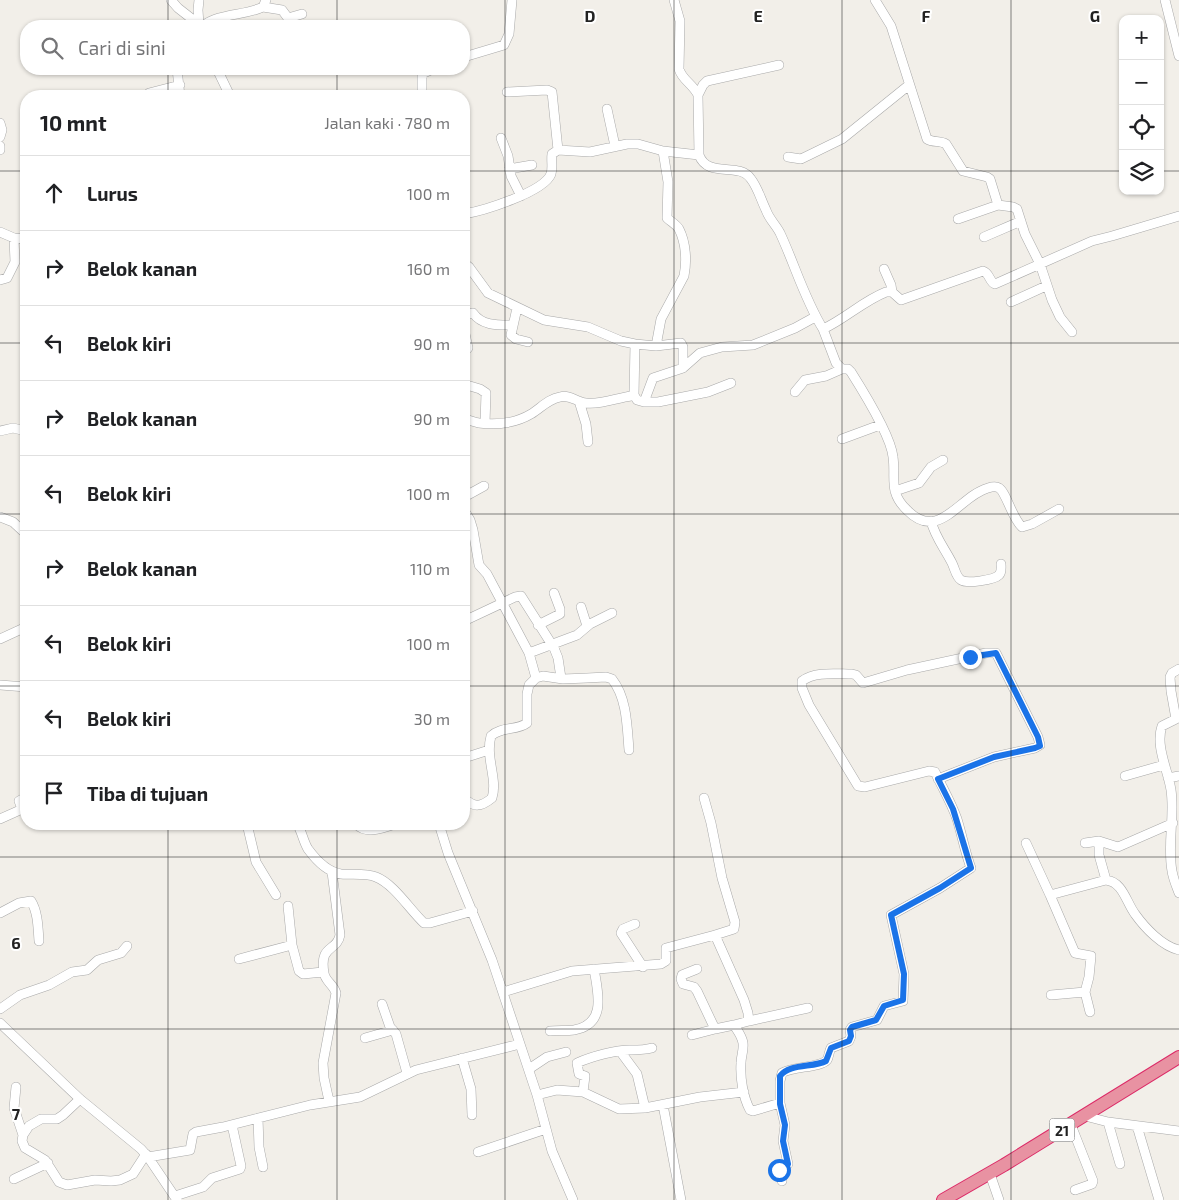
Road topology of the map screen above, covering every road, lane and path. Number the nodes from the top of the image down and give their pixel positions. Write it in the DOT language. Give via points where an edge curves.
graph roads {
  1 [pos="171,0"];
  2 [pos="200,0"];
  3 [pos="512,0"];
  4 [pos="674,0"];
  5 [pos="875,0"];
  6 [pos="1165,0"];
  7 [pos="264,3"];
  8 [pos="302,14"];
  9 [pos="193,20"];
  10 [pos="200,20"];
  11 [pos="216,20"];
  12 [pos="470,55"];
  13 [pos="1179,56"];
  14 [pos="779,65"];
  15 [pos="178,75"];
  16 [pos="220,75"];
  17 [pos="422,75"];
  18 [pos="180,85"];
  19 [pos="909,85"];
  20 [pos="161,90"];
  21 [pos="180,90"];
  22 [pos="227,90"];
  23 [pos="422,90"];
  24 [pos="507,92"];
  25 [pos="698,95"];
  26 [pos="607,109"];
  27 [pos="0,123"];
  28 [pos="0,136"];
  29 [pos="501,138"];
  30 [pos="0,146"];
  31 [pos="615,146"];
  32 [pos="0,150"];
  33 [pos="558,150"];
  34 [pos="663,151"];
  35 [pos="699,155"];
  36 [pos="788,157"];
  37 [pos="532,165"];
  38 [pos="509,169"];
  39 [pos="521,196"];
  40 [pos="998,205"];
  41 [pos="470,212"];
  42 [pos="1179,216"];
  43 [pos="958,219"];
  44 [pos="1021,222"];
  45 [pos="0,232"];
  46 [pos="984,236"];
  47 [pos="14,238"];
  48 [pos="20,239"];
  49 [pos="1040,264"];
  50 [pos="470,268"];
  51 [pos="884,269"];
  52 [pos="0,280"];
  53 [pos="1046,286"];
  54 [pos="892,292"];
  55 [pos="1011,302"];
  56 [pos="517,308"];
  57 [pos="470,314"];
  58 [pos="815,317"];
  59 [pos="513,326"];
  60 [pos="823,328"];
  61 [pos="1072,332"];
  62 [pos="528,342"];
  63 [pos="635,344"];
  64 [pos="656,346"];
  65 [pos="683,368"];
  66 [pos="842,369"];
  67 [pos="731,383"];
  68 [pos="470,386"];
  69 [pos="795,392"];
  70 [pos="634,396"];
  71 [pos="580,401"];
  72 [pos="644,402"];
  73 [pos="470,420"];
  74 [pos="485,423"];
  75 [pos="880,425"];
  76 [pos="20,430"];
  77 [pos="0,431"];
  78 [pos="842,439"];
  79 [pos="588,442"];
  80 [pos="942,460"];
  81 [pos="484,486"];
  82 [pos="895,492"];
  83 [pos="470,494"];
  84 [pos="1059,509"];
  85 [pos="0,517"];
  86 [pos="931,521"];
  87 [pos="470,523"];
  88 [pos="20,528"];
  89 [pos="1001,564"];
  90 [pos="554,594"];
  91 [pos="503,603"];
  92 [pos="582,607"];
  93 [pos="612,613"];
  94 [pos="470,618"];
  95 [pos="538,625"];
  96 [pos="587,626"];
  97 [pos="20,630"];
  98 [pos="0,639"];
  99 [pos="552,644"];
  100 [pos="529,653"];
  101 [pos="1179,669"];
  102 [pos="536,678"];
  103 [pos="561,678"];
  104 [pos="0,685"];
  105 [pos="20,687"];
  106 [pos="489,750"];
  107 [pos="629,750"];
  108 [pos="470,756"];
  109 [pos="1164,765"];
  110 [pos="1125,776"];
  111 [pos="1179,776"];
  112 [pos="1168,778"];
  113 [pos="938,779"];
  114 [pos="704,798"];
  115 [pos="470,803"];
  116 [pos="20,810"];
  117 [pos="0,819"];
  118 [pos="1173,823"];
  119 [pos="248,830"];
  120 [pos="302,830"];
  121 [pos="440,830"];
  122 [pos="1099,841"];
  123 [pos="1026,843"];
  124 [pos="1085,843"];
  125 [pos="332,872"];
  126 [pos="1106,880"];
  127 [pos="1179,893"];
  128 [pos="276,895"];
  129 [pos="1050,895"];
  130 [pos="288,906"];
  131 [pos="473,910"];
  132 [pos="0,913"];
  133 [pos="635,924"];
  134 [pos="715,935"];
  135 [pos="40,941"];
  136 [pos="292,945"];
  137 [pos="127,946"];
  138 [pos="1179,950"];
  139 [pos="239,959"];
  140 [pos="643,967"];
  141 [pos="594,969"];
  142 [pos="697,970"];
  143 [pos="323,972"];
  144 [pos="503,992"];
  145 [pos="1085,992"];
  146 [pos="1051,995"];
  147 [pos="382,1004"];
  148 [pos="808,1008"];
  149 [pos="0,1009"];
  150 [pos="1090,1012"];
  151 [pos="749,1021"];
  152 [pos="0,1023"];
  153 [pos="734,1025"];
  154 [pos="714,1029"];
  155 [pos="393,1030"];
  156 [pos="550,1031"];
  157 [pos="692,1035"];
  158 [pos="364,1038"];
  159 [pos="520,1044"];
  160 [pos="652,1048"];
  161 [pos="566,1052"];
  162 [pos="620,1052"];
  163 [pos="1179,1057"];
  164 [pos="462,1058"];
  165 [pos="529,1069"];
  166 [pos="407,1073"];
  167 [pos="16,1087"];
  168 [pos="583,1092"];
  169 [pos="744,1092"];
  170 [pos="537,1095"];
  171 [pos="80,1100"];
  172 [pos="328,1102"];
  173 [pos="780,1104"];
  174 [pos="663,1105"];
  175 [pos="644,1108"];
  176 [pos="472,1115"];
  177 [pos="1085,1116"];
  178 [pos="258,1118"];
  179 [pos="1108,1122"];
  180 [pos="232,1125"];
  181 [pos="1071,1125"];
  182 [pos="1137,1126"];
  183 [pos="546,1130"];
  184 [pos="1179,1131"];
  185 [pos="22,1135"];
  186 [pos="478,1152"];
  187 [pos="147,1155"];
  188 [pos="48,1164"];
  189 [pos="1120,1164"];
  190 [pos="263,1168"];
  191 [pos="990,1174"];
  192 [pos="14,1179"];
  193 [pos="782,1181"];
  194 [pos="1074,1190"];
  195 [pos="176,1198"];
  196 [pos="574,1200"];
  197 [pos="681,1200"];
  198 [pos="943,1200"];
  199 [pos="999,1200"];
  200 [pos="1159,1200"];
  1 -- 9 [label="street"];
  2 -- 10 [label="street"];
  3 -- 12 [label="street" via="509,34 504,45"];
  4 -- 25 [label="street" via="680,21 680,74"];
  5 -- 19 [label="street" via="891,26"];
  6 -- 13 [label="street"];
  7 -- 8 [label="street" via="282,10 288,18"];
  7 -- 11 [label="street" via="250,12"];
  14 -- 25 [label="street" via="707,82"];
  15 -- 18 [label="street"];
  16 -- 22 [label="street"];
  17 -- 23 [label="street"];
  18 -- 20 [label="street"];
  18 -- 21 [label="street"];
  19 -- 36 [label="street" via="842,139 801,159"];
  19 -- 40 [label="street" via="927,139 946,144 963,170 987,177"];
  24 -- 33 [label="street" via="552,92"];
  25 -- 35 [label="street"];
  26 -- 31 [label="street"];
  27 -- 28 [label="street"];
  29 -- 38 [label="street"];
  30 -- 32 [label="street"];
  31 -- 33 [label="street" via="590,152"];
  31 -- 34 [label="street" via="638,144"];
  33 -- 39 [label="street" via="552,154 550,176"];
  34 -- 35 [label="street"];
  34 -- 64 [label="street" via="668,182 668,218 682,237 686,268 662,319"];
  35 -- 58 [label="street" via="704,165 745,172 750,177 779,231"];
  37 -- 38 [label="street"];
  38 -- 39 [label="street"];
  39 -- 41 [label="street"];
  40 -- 43 [label="street"];
  40 -- 44 [label="street" via="1015,208"];
  42 -- 49 [label="street" via="1092,241"];
  44 -- 46 [label="street"];
  44 -- 49 [label="street"];
  45 -- 47 [label="street"];
  47 -- 48 [label="street"];
  47 -- 52 [label="street" via="13,269 7,278"];
  49 -- 53 [label="street"];
  49 -- 54 [label="street" via="995,284 983,272 901,300"];
  50 -- 56 [label="street" via="488,292"];
  51 -- 54 [label="street"];
  53 -- 55 [label="street"];
  53 -- 61 [label="street" via="1060,317"];
  54 -- 60 [label="street" via="881,293"];
  56 -- 59 [label="street"];
  56 -- 63 [label="street" via="544,320 588,327"];
  57 -- 59 [label="street" via="492,325"];
  58 -- 60 [label="street"];
  58 -- 65 [label="street" via="753,345 722,347 700,353"];
  59 -- 62 [label="street" via="512,337"];
  60 -- 66 [label="street" via="836,363"];
  63 -- 64 [label="street"];
  63 -- 70 [label="street"];
  64 -- 65 [label="street" via="683,344"];
  65 -- 72 [label="street" via="654,378"];
  66 -- 69 [label="street" via="805,380"];
  66 -- 75 [label="street" via="851,372"];
  67 -- 72 [label="street" via="715,391"];
  68 -- 74 [label="street" via="486,393"];
  70 -- 71 [label="street" via="594,403"];
  70 -- 72 [label="street"];
  71 -- 74 [label="street" via="570,396 554,398 522,420"];
  71 -- 79 [label="street"];
  73 -- 74 [label="street"];
  75 -- 78 [label="street"];
  75 -- 82 [label="street" via="894,459"];
  76 -- 77 [label="street"];
  80 -- 82 [label="street" via="931,467 919,483"];
  81 -- 83 [label="street"];
  82 -- 86 [label="street" via="911,514"];
  84 -- 86 [label="street" via="1022,527 1001,490 992,487 968,498 949,516"];
  85 -- 88 [label="street"];
  86 -- 89 [label="street" via="934,533 961,580 969,582 996,576 1001,571"];
  87 -- 91 [label="street" via="479,565 485,569"];
  90 -- 95 [label="street" via="560,614"];
  91 -- 94 [label="street"];
  91 -- 95 [label="street" via="521,596"];
  91 -- 100 [label="street"];
  92 -- 96 [label="street"];
  93 -- 96 [label="street"];
  95 -- 99 [label="street"];
  96 -- 99 [label="street" via="583,632"];
  97 -- 98 [label="street"];
  99 -- 100 [label="street"];
  99 -- 103 [label="street"];
  100 -- 102 [label="street"];
  101 -- 109 [label="street" via="1172,673 1170,682 1176,719 1161,729"];
  102 -- 103 [label="street"];
  102 -- 106 [label="street" via="529,685 527,694 527,723 493,733"];
  103 -- 107 [label="street" via="612,679 626,712"];
  104 -- 105 [label="street"];
  106 -- 108 [label="street"];
  106 -- 115 [label="street" via="494,784 492,798 477,806"];
  109 -- 110 [label="street"];
  109 -- 112 [label="street"];
  111 -- 112 [label="street"];
  112 -- 118 [label="street"];
  113 -- 113 [label="street" via="935,772 930,771 858,786 809,705 802,688 804,678 821,674 852,674 863,684 907,670 996,653 1040,746 994,757"];
  113 -- 173 [label="street" via="955,815 971,869 891,915 904,974 903,1000 884,1006 876,1020 852,1027 849,1041 831,1048 826,1061 782,1073"];
  114 -- 134 [label="street" via="735,922 734,929"];
  116 -- 117 [label="street"];
  118 -- 122 [label="street" via="1118,846"];
  118 -- 127 [label="street" via="1170,857"];
  119 -- 128 [label="street" via="256,862"];
  120 -- 125 [label="street" via="308,848"];
  121 -- 131 [label="street"];
  122 -- 124 [label="street"];
  122 -- 126 [label="street"];
  123 -- 129 [label="street"];
  125 -- 131 [label="street" via="382,880 426,924"];
  125 -- 143 [label="street" via="340,935 338,942 324,954"];
  126 -- 129 [label="street"];
  126 -- 138 [label="street" via="1118,886 1134,912 1157,938"];
  129 -- 145 [label="street" via="1075,952 1091,956"];
  130 -- 136 [label="street"];
  131 -- 144 [label="street"];
  132 -- 135 [label="street" via="31,901"];
  133 -- 140 [label="street" via="621,933"];
  134 -- 140 [label="street" via="668,947 665,962"];
  134 -- 151 [label="street" via="744,1000"];
  136 -- 139 [label="street"];
  136 -- 143 [label="street" via="301,973"];
  137 -- 149 [label="street" via="121,954 98,960 87,970 72,972 49,985 20,995"];
  140 -- 141 [label="street"];
  141 -- 144 [label="street" via="561,974"];
  141 -- 156 [label="street" via="598,1003 596,1016 581,1028"];
  142 -- 154 [label="street" via="684,974 680,979 698,991"];
  143 -- 172 [label="street" via="336,993 323,1063"];
  144 -- 159 [label="street"];
  145 -- 146 [label="street"];
  145 -- 150 [label="street"];
  147 -- 155 [label="street"];
  148 -- 151 [label="street"];
  151 -- 153 [label="street"];
  152 -- 171 [label="street"];
  153 -- 154 [label="street"];
  153 -- 169 [label="street" via="743,1041 740,1062"];
  154 -- 157 [label="street"];
  155 -- 158 [label="street"];
  155 -- 166 [label="street"];
  159 -- 164 [label="street"];
  159 -- 165 [label="street"];
  160 -- 162 [label="street"];
  161 -- 165 [label="street" via="547,1057"];
  162 -- 168 [label="street" via="594,1056 577,1063 579,1074 585,1076"];
  162 -- 175 [label="street" via="638,1074"];
  163 -- 177 [label="highway, 21"];
  164 -- 166 [label="street"];
  164 -- 176 [label="street" via="471,1089"];
  165 -- 170 [label="street"];
  166 -- 172 [label="street" via="360,1097"];
  167 -- 185 [label="street" via="14,1108"];
  168 -- 170 [label="street" via="557,1090"];
  168 -- 175 [label="street" via="619,1110"];
  169 -- 173 [label="street" via="750,1110"];
  169 -- 174 [label="street"];
  170 -- 183 [label="street"];
  171 -- 185 [label="street" via="63,1116 41,1119"];
  171 -- 187 [label="street"];
  172 -- 178 [label="street"];
  173 -- 193 [label="street" via="788,1164 779,1170"];
  174 -- 175 [label="street"];
  174 -- 197 [label="street"];
  177 -- 179 [label="street"];
  177 -- 181 [label="highway, 21"];
  178 -- 180 [label="street"];
  178 -- 190 [label="street"];
  179 -- 182 [label="street"];
  179 -- 189 [label="street"];
  180 -- 187 [label="street" via="194,1133 190,1150"];
  180 -- 195 [label="street" via="240,1169 212,1178 203,1187"];
  181 -- 191 [label="highway, 21"];
  181 -- 194 [label="street" via="1093,1181"];
  182 -- 184 [label="street"];
  182 -- 200 [label="street"];
  183 -- 186 [label="street"];
  183 -- 196 [label="street"];
  185 -- 188 [label="street" via="25,1148"];
  187 -- 188 [label="street" via="133,1174 111,1181 62,1184"];
  187 -- 195 [label="street"];
  188 -- 192 [label="street"];
  191 -- 198 [label="highway, 21"];
  191 -- 199 [label="street"];
}
